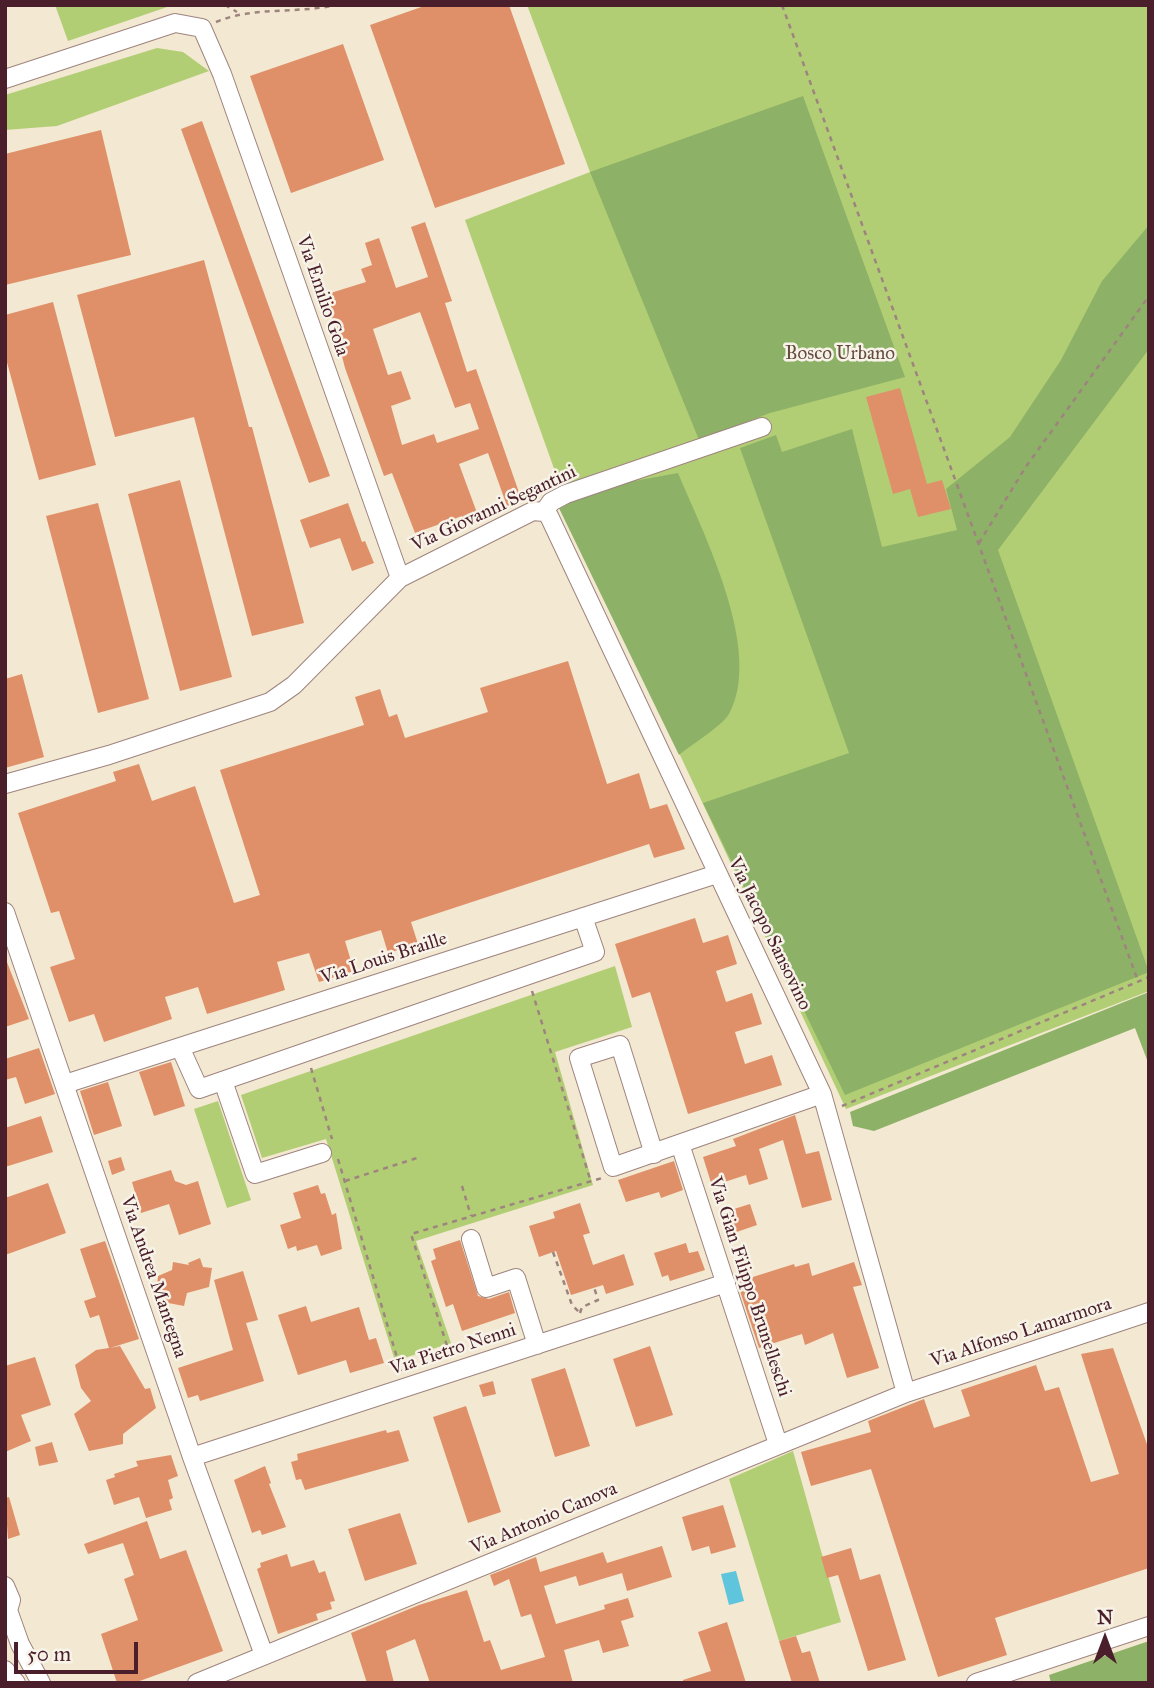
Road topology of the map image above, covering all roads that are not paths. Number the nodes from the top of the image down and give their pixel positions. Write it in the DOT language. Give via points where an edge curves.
graph roads {
  1 [pos="5,79"];
  2 [pos="762,427"];
  3 [pos="544,512"];
  4 [pos="400,578"];
  5 [pos="5,784"];
  6 [pos="717,874"];
  7 [pos="583,917"];
  8 [pos="6,918"];
  9 [pos="180,1047"];
  10 [pos="223,1081"];
  11 [pos="65,1084"];
  12 [pos="822,1094"];
  13 [pos="680,1144"];
  14 [pos="331,1150"];
  15 [pos="654,1154"];
  16 [pos="471,1239"];
  17 [pos="726,1283"];
  18 [pos="1149,1312"];
  19 [pos="537,1345"];
  20 [pos="906,1393"];
  21 [pos="778,1444"];
  22 [pos="192,1457"];
  23 [pos="26,1584"];
  24 [pos="7,1588"];
  25 [pos="7,1617"];
  26 [pos="1149,1626"];
  27 [pos="264,1655"];
  28 [pos="41,1683"];
  29 [pos="197,1683"];
  30 [pos="976,1683"];
  1 -- 4 [label="street, Via Emilio Gola" via="176,23 202,28"];
  2 -- 3 [label="street, Via Giovanni Segantini" via="566,494"];
  3 -- 4 [label="street, Via Giovanni Segantini" via="533,511"];
  3 -- 6 [label="street, Via Jacopo Sansovino"];
  4 -- 5 [label="street, Via Giovanni Segantini" via="294,685 270,702"];
  6 -- 7 [label="street, Via Louis Braille"];
  6 -- 12 [label="street, Via Jacopo Sansovino"];
  7 -- 9 [label="street, Via Louis Braille"];
  7 -- 10 [label="street" via="595,952"];
  8 -- 11 [label="street, Via Andrea Mantegna"];
  9 -- 10 [label="street" via="199,1089"];
  9 -- 11 [label="street, Via Louis Braille"];
  10 -- 14 [label="street" via="256,1174"];
  11 -- 22 [label="street, Via Andrea Mantegna"];
  12 -- 13 [label="street"];
  12 -- 20 [label="street, Via Jacopo Sansovino"];
  13 -- 15 [label="street"];
  13 -- 17 [label="street, Via Gian Filippo Brunelleschi"];
  15 -- 15 [label="street" via="613,1167 579,1058 620,1045"];
  16 -- 19 [label="street" via="486,1288 516,1278"];
  17 -- 19 [label="street, Via Pietro Nenni"];
  17 -- 21 [label="street, Via Gian Filippo Brunelleschi"];
  18 -- 20 [label="street, Via Alfonso Lamarmora"];
  19 -- 22 [label="street, Via Pietro Nenni"];
  20 -- 21 [label="street, Via Antonio Canova"];
  21 -- 27 [label="street, Via Antonio Canova"];
  22 -- 27 [label="street, Via Andrea Mantegna"];
  23 -- 24 [label="street"];
  24 -- 25 [label="street" via="11,1600"];
  25 -- 28 [label="street"];
  26 -- 30 [label="street"];
  27 -- 29 [label="street, Via Antonio Canova"];
}
